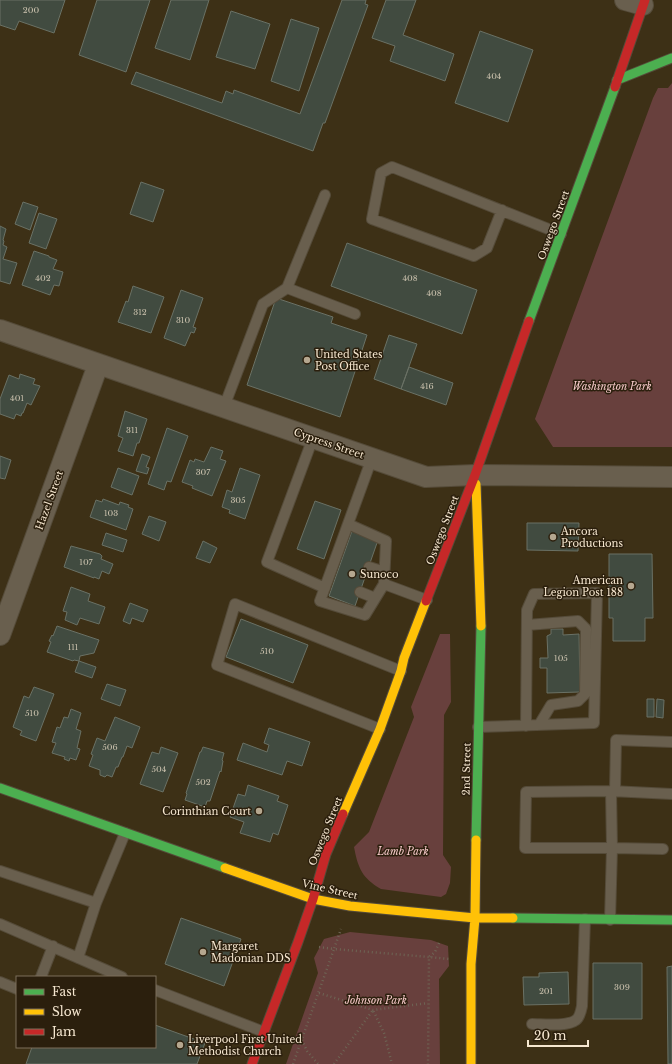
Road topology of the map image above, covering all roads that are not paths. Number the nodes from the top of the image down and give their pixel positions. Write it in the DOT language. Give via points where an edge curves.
graph roads {
  1 [pos="637,2"];
  2 [pos="672,58"];
  3 [pos="617,80"];
  4 [pos="325,195"];
  5 [pos="502,210"];
  6 [pos="561,234"];
  7 [pos="287,288"];
  8 [pos="355,314"];
  9 [pos="0,330"];
  10 [pos="98,365"];
  11 [pos="224,408"];
  12 [pos="313,438"];
  13 [pos="372,458"];
  14 [pos="475,475"];
  15 [pos="672,477"];
  16 [pos="348,524"];
  17 [pos="369,567"];
  18 [pos="385,572"];
  19 [pos="329,583"];
  20 [pos="384,584"];
  21 [pos="360,592"];
  22 [pos="375,598"];
  23 [pos="427,600"];
  24 [pos="527,625"];
  25 [pos="0,634"];
  26 [pos="401,671"];
  27 [pos="539,725"];
  28 [pos="526,726"];
  29 [pos="478,727"];
  30 [pos="380,729"];
  31 [pos="672,742"];
  32 [pos="0,788"];
  33 [pos="613,791"];
  34 [pos="672,794"];
  35 [pos="125,833"];
  36 [pos="612,848"];
  37 [pos="663,849"];
  38 [pos="0,871"];
  39 [pos="313,899"];
  40 [pos="96,903"];
  41 [pos="475,918"];
  42 [pos="585,919"];
  43 [pos="610,920"];
  44 [pos="672,920"];
  45 [pos="0,924"];
  46 [pos="53,946"];
  47 [pos="78,958"];
  48 [pos="41,976"];
  49 [pos="120,976"];
  50 [pos="0,982"];
  51 [pos="16,989"];
  52 [pos="156,990"];
  53 [pos="532,1024"];
  54 [pos="264,1032"];
  55 [pos="252,1064"];
  56 [pos="471,1064"];
  1 -- 3 [label="main road, Oswego Street"];
  2 -- 3 [label="main road"];
  3 -- 6 [label="main road, Oswego Street"];
  4 -- 7 [label="lane"];
  5 -- 5 [label="lane" via="392,167 381,173 372,219 474,256 487,248"];
  5 -- 6 [label="lane"];
  6 -- 14 [label="main road, Oswego Street"];
  7 -- 8 [label="lane"];
  7 -- 11 [label="lane" via="263,304"];
  9 -- 10 [label="street, Cypress Street"];
  10 -- 11 [label="street, Cypress Street"];
  10 -- 25 [label="street, Hazel Street"];
  11 -- 12 [label="street, Cypress Street"];
  12 -- 13 [label="street, Cypress Street"];
  12 -- 19 [label="lane" via="267,562"];
  13 -- 14 [label="street, Cypress Street" via="426,477"];
  13 -- 16 [label="lane"];
  14 -- 15 [label="street, Cypress Street"];
  14 -- 23 [label="main road, Oswego Street"];
  14 -- 29 [label="main road, 2nd Street" via="480,622"];
  16 -- 18 [label="lane" via="386,541"];
  16 -- 19 [label="lane" via="340,556"];
  17 -- 18 [label="lane"];
  18 -- 20 [label="lane"];
  19 -- 22 [label="lane" via="320,601 365,615"];
  20 -- 22 [label="lane"];
  20 -- 23 [label="lane"];
  21 -- 22 [label="lane"];
  23 -- 26 [label="main road, Oswego Street"];
  24 -- 27 [label="lane" via="578,621 586,629 585,694 578,701 551,705"];
  24 -- 27 [label="lane" via="527,610 534,594 597,593 594,723"];
  24 -- 28 [label="lane"];
  26 -- 30 [label="main road, Oswego Street"];
  26 -- 30 [label="lane" via="235,604 217,665"];
  27 -- 28 [label="lane"];
  28 -- 29 [label="lane"];
  29 -- 41 [label="main road, 2nd Street"];
  30 -- 39 [label="main road, Oswego Street" via="326,854"];
  31 -- 33 [label="lane" via="616,740"];
  32 -- 35 [label="main road, Vine Street"];
  33 -- 34 [label="lane"];
  33 -- 36 [label="lane"];
  33 -- 36 [label="lane" via="526,792 525,848"];
  35 -- 39 [label="main road, Vine Street"];
  35 -- 40 [label="lane"];
  36 -- 37 [label="lane"];
  36 -- 43 [label="lane"];
  38 -- 40 [label="lane"];
  39 -- 41 [label="main road, Vine Street" via="350,906"];
  39 -- 54 [label="main road, Oswego Street"];
  40 -- 47 [label="lane"];
  41 -- 42 [label="main road, Vine Street"];
  41 -- 56 [label="main road, 2nd Street" via="471,964"];
  42 -- 43 [label="main road, Vine Street"];
  42 -- 53 [label="lane" via="580,1014 576,1020 568,1024"];
  43 -- 44 [label="main road, Vine Street"];
  45 -- 46 [label="lane"];
  46 -- 47 [label="lane"];
  46 -- 48 [label="lane"];
  47 -- 49 [label="lane"];
  50 -- 51 [label="lane"];
  52 -- 54 [label="lane"];
  54 -- 55 [label="main road, Oswego Street"];
}
